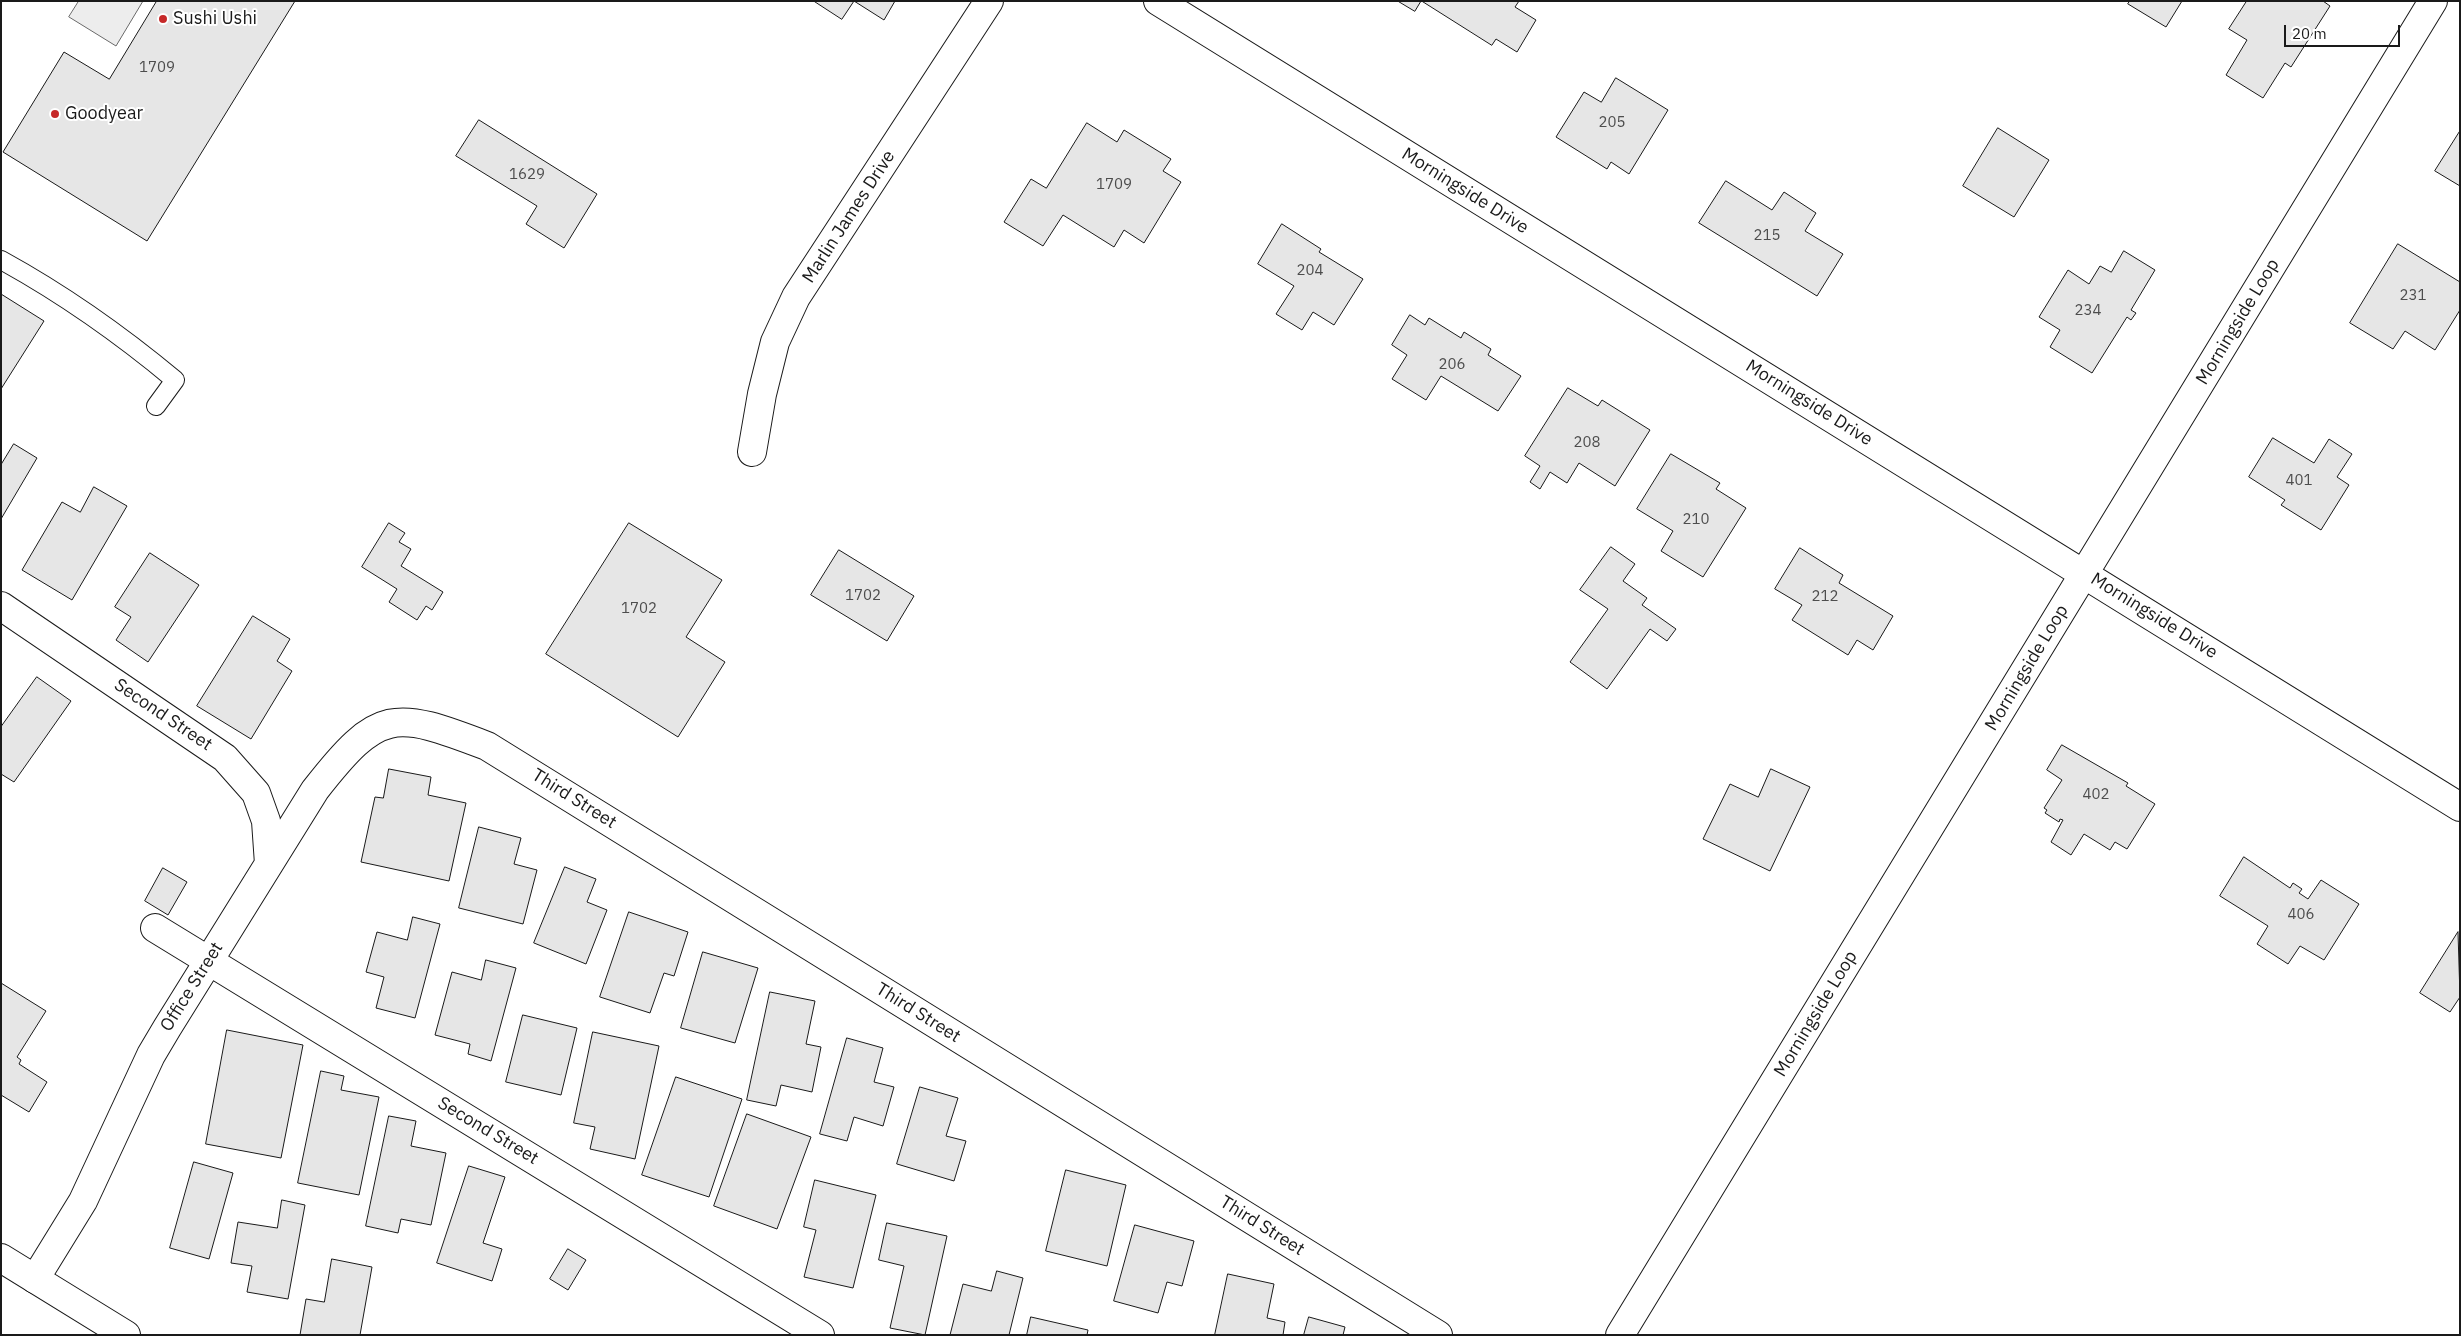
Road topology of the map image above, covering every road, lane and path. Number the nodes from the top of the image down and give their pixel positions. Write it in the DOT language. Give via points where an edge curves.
graph roads {
  1 [pos="989,1"];
  2 [pos="1158,1"];
  3 [pos="2433,1"];
  4 [pos="1,260"];
  5 [pos="156,406"];
  6 [pos="752,452"];
  7 [pos="2085,573"];
  8 [pos="1,606"];
  9 [pos="387,724"];
  10 [pos="2460,807"];
  11 [pos="269,864"];
  12 [pos="155,928"];
  13 [pos="210,960"];
  14 [pos="1,1258"];
  15 [pos="35,1279"];
  16 [pos="126,1335"];
  17 [pos="820,1335"];
  18 [pos="1438,1335"];
  19 [pos="1620,1335"];
  1 -- 6 [label="street, Marlin James Drive" via="796,297 775,342"];
  2 -- 7 [label="street, Morningside Drive"];
  3 -- 7 [label="street, Morningside Loop"];
  4 -- 5 [label="lane" via="43,283 144,354 175,380"];
  7 -- 10 [label="street, Morningside Drive"];
  7 -- 19 [label="street, Morningside Loop"];
  8 -- 11 [label="street, Second Street" via="224,758 256,793 266,821"];
  9 -- 11 [label="street, Office Street" via="371,731 342,755 315,790"];
  9 -- 18 [label="street, Third Street" via="404,721 426,724 487,746"];
  11 -- 13 [label="street, Office Street"];
  12 -- 13 [label="street, Second Street"];
  13 -- 15 [label="street, Office Street" via="151,1055 83,1201"];
  13 -- 17 [label="street, Second Street"];
  14 -- 15 [label="street"];
  15 -- 16 [label="street"];
}
